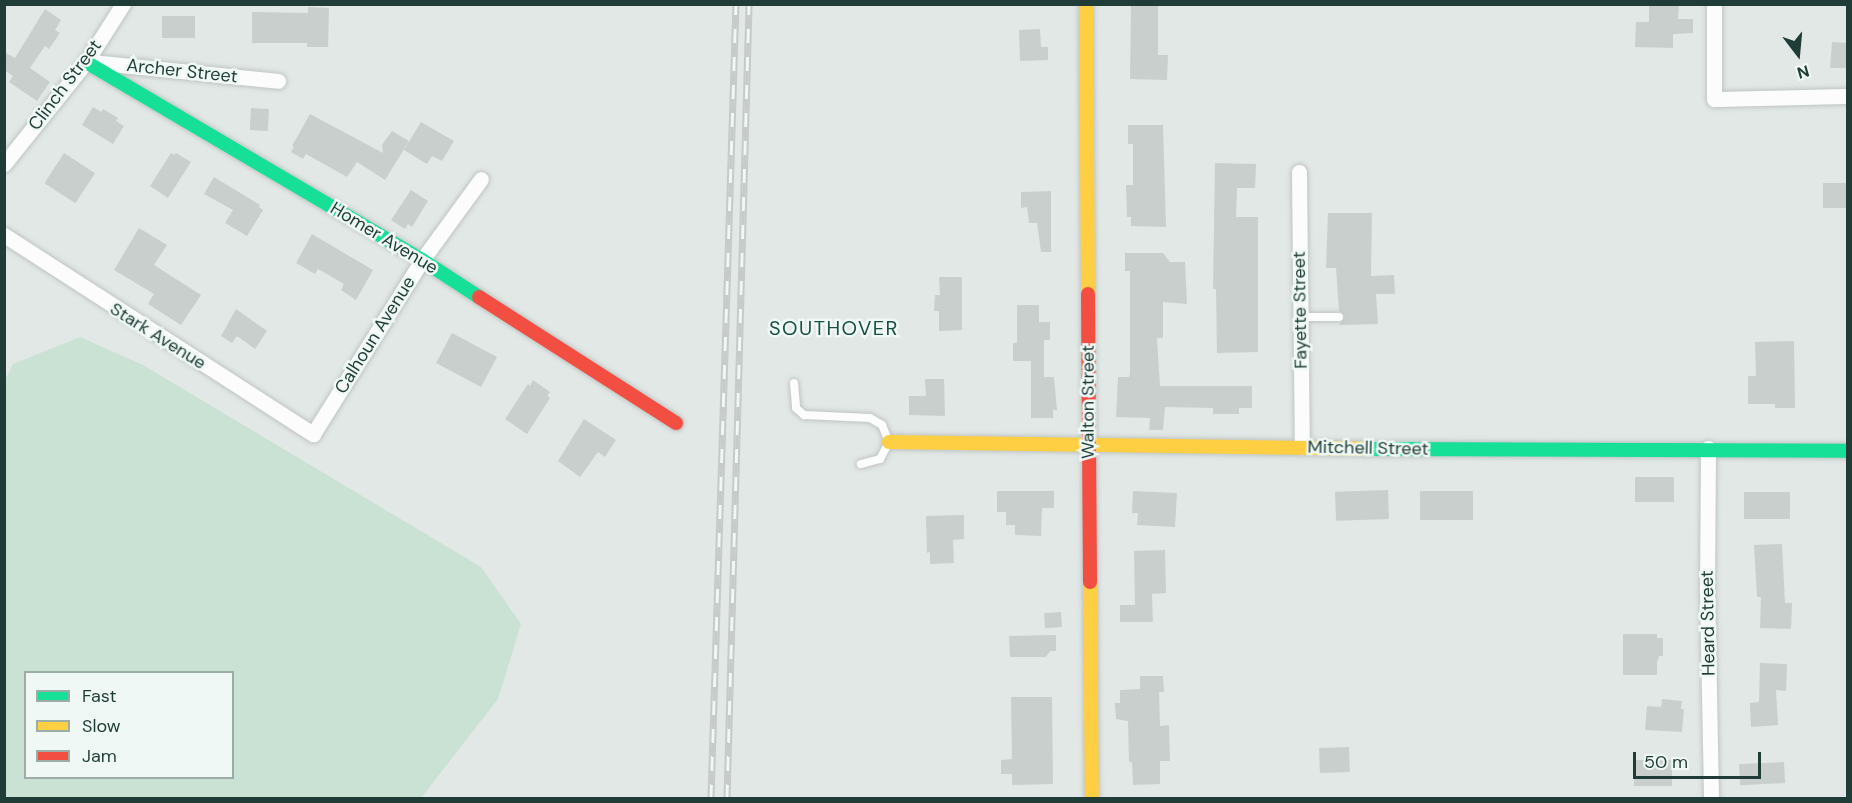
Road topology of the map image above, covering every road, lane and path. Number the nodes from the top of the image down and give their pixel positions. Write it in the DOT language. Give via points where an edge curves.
graph roads {
  1 [pos="123,4"];
  2 [pos="1086,4"];
  3 [pos="1714,4"];
  4 [pos="86,62"];
  5 [pos="278,81"];
  6 [pos="1848,96"];
  7 [pos="4,164"];
  8 [pos="1299,172"];
  9 [pos="481,179"];
  10 [pos="4,235"];
  11 [pos="422,260"];
  12 [pos="1300,317"];
  13 [pos="1339,317"];
  14 [pos="794,383"];
  15 [pos="676,423"];
  16 [pos="313,434"];
  17 [pos="890,442"];
  18 [pos="1089,446"];
  19 [pos="1302,447"];
  20 [pos="1708,448"];
  21 [pos="1848,451"];
  22 [pos="861,464"];
  23 [pos="1092,798"];
  24 [pos="1711,798"];
  1 -- 4 [label="street, Clinch Street"];
  2 -- 18 [label="street, Walton Street"];
  3 -- 6 [label="street" via="1714,99"];
  4 -- 5 [label="street, Archer Street"];
  4 -- 7 [label="street, Clinch Street"];
  4 -- 11 [label="street, Homer Avenue"];
  8 -- 12 [label="street, Fayette Street"];
  9 -- 11 [label="street, Calhoun Avenue"];
  10 -- 16 [label="street, Stark Avenue"];
  11 -- 15 [label="street, Homer Avenue"];
  11 -- 16 [label="street, Calhoun Avenue"];
  12 -- 13 [label="lane"];
  12 -- 19 [label="street, Fayette Street"];
  14 -- 17 [label="lane" via="796,408 804,415 870,418 882,425"];
  17 -- 18 [label="street, Mitchell Street"];
  17 -- 22 [label="lane" via="880,459"];
  18 -- 19 [label="street, Mitchell Street"];
  18 -- 23 [label="street, Walton Street"];
  19 -- 20 [label="street, Mitchell Street"];
  20 -- 21 [label="street, Mitchell Street"];
  20 -- 24 [label="street, Heard Street"];
}
